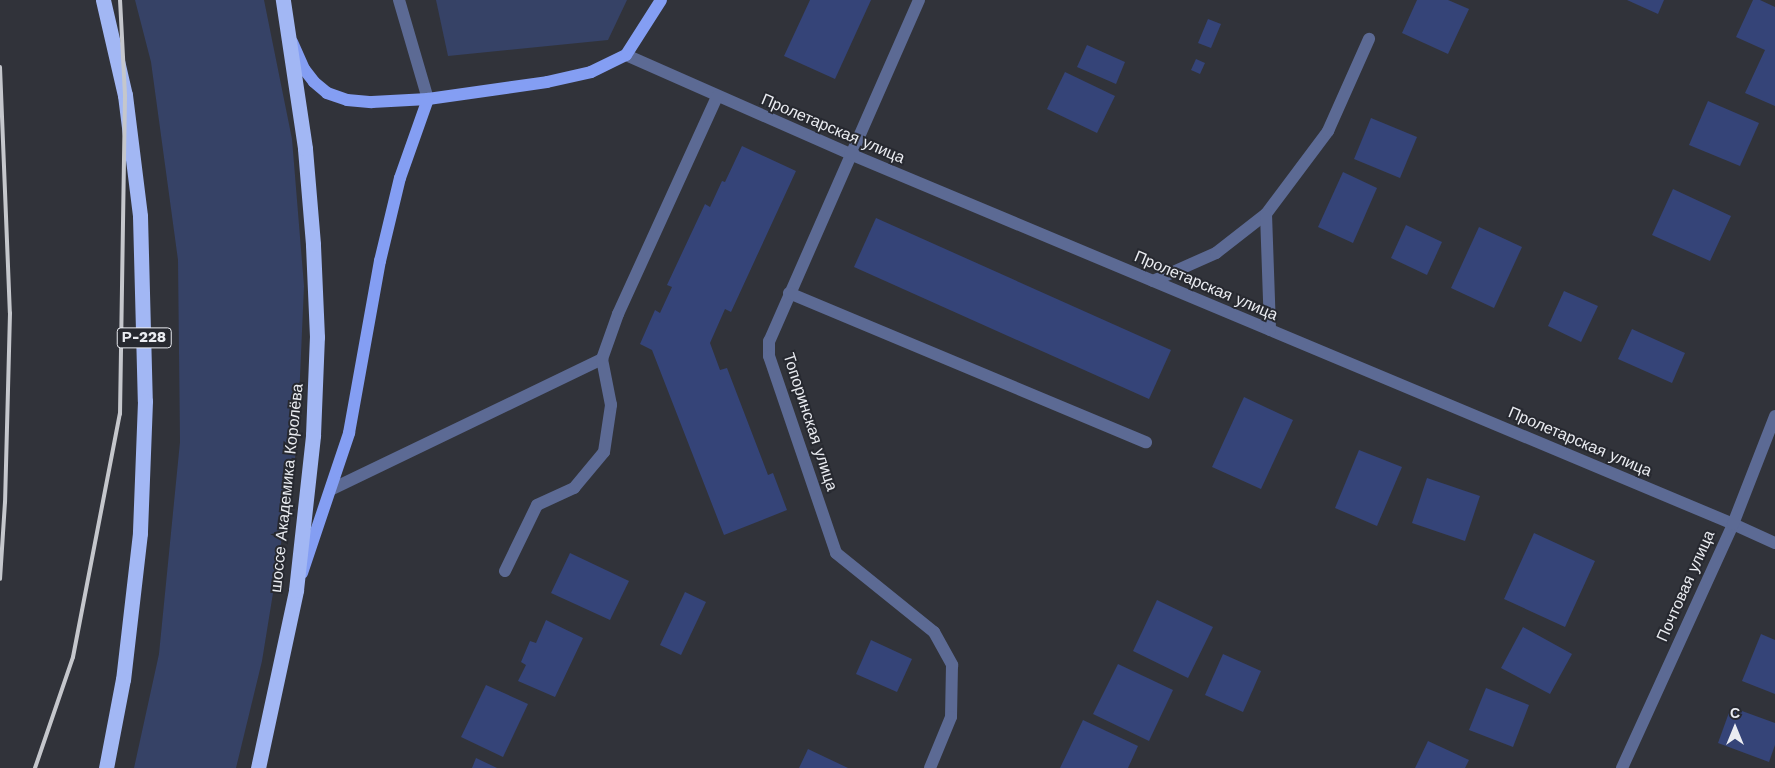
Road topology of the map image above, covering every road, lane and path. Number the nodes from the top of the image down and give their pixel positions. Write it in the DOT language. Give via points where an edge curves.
graph roads {
  1 [pos="103,0"];
  2 [pos="283,0"];
  3 [pos="399,0"];
  4 [pos="661,0"];
  5 [pos="919,0"];
  6 [pos="289,35"];
  7 [pos="1369,39"];
  8 [pos="626,55"];
  9 [pos="718,97"];
  10 [pos="428,99"];
  11 [pos="850,154"];
  12 [pos="1266,214"];
  13 [pos="1152,281"];
  14 [pos="789,293"];
  15 [pos="1270,330"];
  16 [pos="602,359"];
  17 [pos="1775,416"];
  18 [pos="1146,442"];
  19 [pos="332,489"];
  20 [pos="1733,524"];
  21 [pos="1775,543"];
  22 [pos="504,571"];
  23 [pos="296,590"];
  24 [pos="106,768"];
  25 [pos="258,768"];
  26 [pos="930,768"];
  27 [pos="1622,768"];
  1 -- 24 [label="highway, Р-228" via="125,95 140,216 145,401 140,533 123,678"];
  2 -- 6 [label="highway, шоссе Академика Королёва"];
  3 -- 10 [label="street"];
  4 -- 8 [label="main road"];
  5 -- 11 [label="street, Топоринская улица"];
  6 -- 10 [label="main road" via="304,69 327,93 347,100 372,102"];
  6 -- 23 [label="highway, шоссе Академика Королёва" via="313,234 318,337 314,435"];
  7 -- 12 [label="street" via="1328,131"];
  8 -- 9 [label="street, Пролетарская улица"];
  8 -- 10 [label="main road" via="591,72 547,82"];
  9 -- 11 [label="street, Пролетарская улица"];
  9 -- 16 [label="street" via="618,314"];
  10 -- 19 [label="main road" via="400,178 380,261 349,433"];
  11 -- 13 [label="street, Пролетарская улица"];
  11 -- 14 [label="street, Топоринская улица"];
  12 -- 13 [label="street" via="1216,253"];
  12 -- 15 [label="street"];
  13 -- 15 [label="street, Пролетарская улица"];
  14 -- 18 [label="street"];
  14 -- 26 [label="street, Топоринская улица" via="769,341 769,356 836,553 934,632 952,665 951,717"];
  15 -- 20 [label="street, Пролетарская улица"];
  16 -- 19 [label="street"];
  16 -- 22 [label="street" via="610,405 604,452 574,488 538,505"];
  17 -- 20 [label="street, Почтовая улица"];
  19 -- 23 [label="main road"];
  20 -- 21 [label="street, Пролетарская улица"];
  20 -- 27 [label="street, Почтовая улица"];
  23 -- 25 [label="highway, шоссе Академика Королёва"];
}
